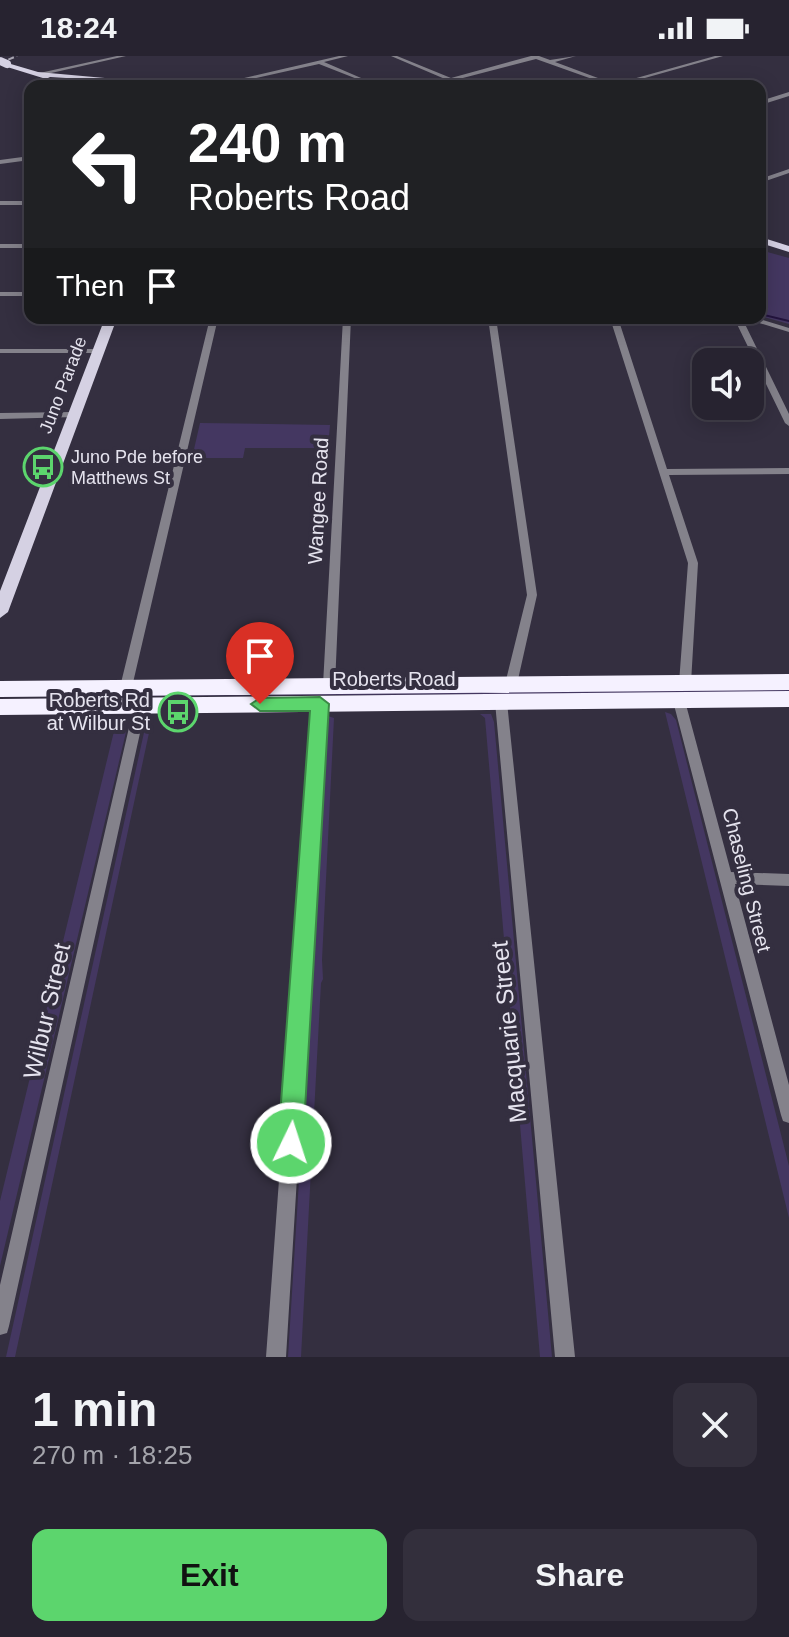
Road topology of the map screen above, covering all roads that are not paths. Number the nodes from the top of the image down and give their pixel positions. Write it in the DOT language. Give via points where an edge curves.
graph roads {
  1 [pos="124,56"];
  2 [pos="346,56"];
  3 [pos="393,56"];
  4 [pos="574,56"];
  5 [pos="721,56"];
  6 [pos="535,57"];
  7 [pos="4,62"];
  8 [pos="319,62"];
  9 [pos="550,62"];
  10 [pos="60,72"];
  11 [pos="38,74"];
  12 [pos="450,79"];
  13 [pos="61,80"];
  14 [pos="134,80"];
  15 [pos="240,80"];
  16 [pos="361,80"];
  17 [pos="446,80"];
  18 [pos="600,80"];
  19 [pos="632,80"];
  20 [pos="789,94"];
  21 [pos="766,101"];
  22 [pos="24,159"];
  23 [pos="0,162"];
  24 [pos="789,171"];
  25 [pos="766,179"];
  26 [pos="0,203"];
  27 [pos="24,203"];
  28 [pos="766,243"];
  29 [pos="0,246"];
  30 [pos="24,246"];
  31 [pos="787,247"];
  32 [pos="0,294"];
  33 [pos="24,294"];
  34 [pos="766,323"];
  35 [pos="109,324"];
  36 [pos="213,324"];
  37 [pos="347,324"];
  38 [pos="493,324"];
  39 [pos="616,324"];
  40 [pos="741,324"];
  41 [pos="789,330"];
  42 [pos="0,351"];
  43 [pos="98,351"];
  44 [pos="72,415"];
  45 [pos="0,416"];
  46 [pos="789,423"];
  47 [pos="789,471"];
  48 [pos="665,472"];
  49 [pos="36,511"];
  50 [pos="0,577"];
  51 [pos="0,612"];
  52 [pos="789,682"];
  53 [pos="126,687"];
  54 [pos="682,692"];
  55 [pos="506,693"];
  56 [pos="324,694"];
  57 [pos="789,699"];
  58 [pos="2,703"];
  59 [pos="140,706"];
  60 [pos="727,878"];
  61 [pos="789,880"];
  62 [pos="789,1115"];
  63 [pos="0,1326"];
  64 [pos="276,1357"];
  65 [pos="565,1357"];
  1 -- 10 [label="street"];
  2 -- 8 [label="street"];
  3 -- 12 [label="street"];
  4 -- 9 [label="street"];
  5 -- 19 [label="street"];
  6 -- 9 [label="street"];
  6 -- 12 [label="street"];
  7 -- 11 [label="main road"];
  8 -- 15 [label="street"];
  8 -- 16 [label="street"];
  9 -- 18 [label="street"];
  10 -- 11 [label="main road"];
  10 -- 14 [label="main road"];
  11 -- 13 [label="main road"];
  12 -- 17 [label="street"];
  20 -- 21 [label="street"];
  22 -- 23 [label="street"];
  24 -- 25 [label="street"];
  26 -- 27 [label="street"];
  28 -- 31 [label="main road"];
  29 -- 30 [label="street"];
  32 -- 33 [label="street"];
  34 -- 41 [label="street"];
  35 -- 43 [label="main road, Juno Parade"];
  36 -- 53 [label="street"];
  37 -- 56 [label="street, Wangee Road"];
  38 -- 55 [label="street, Macquarie Street" via="532,595"];
  39 -- 48 [label="street, Chaseling Street"];
  40 -- 46 [label="street"];
  42 -- 43 [label="street"];
  43 -- 44 [label="main road, Juno Parade"];
  44 -- 45 [label="street"];
  44 -- 49 [label="main road, Juno Parade"];
  47 -- 48 [label="street"];
  48 -- 54 [label="street, Chaseling Street" via="693,563"];
  49 -- 50 [label="main road, Juno Parade"];
  49 -- 51 [label="main road, Juno Parade"];
  52 -- 54 [label="highway, Roberts Road"];
  53 -- 56 [label="highway, Roberts Road"];
  53 -- 58 [label="highway, Roberts Road"];
  54 -- 55 [label="highway, Roberts Road"];
  54 -- 57 [label="highway, Roberts Road"];
  54 -- 60 [label="street, Chaseling Street"];
  55 -- 56 [label="highway, Roberts Road"];
  55 -- 65 [label="street, Macquarie Street"];
  56 -- 59 [label="highway, Roberts Road"];
  56 -- 64 [label="street, Wangee Road"];
  58 -- 59 [label="highway, Roberts Road"];
  59 -- 63 [label="street, Wilbur Street"];
  60 -- 61 [label="street"];
  60 -- 62 [label="street, Chaseling Street"];
}
